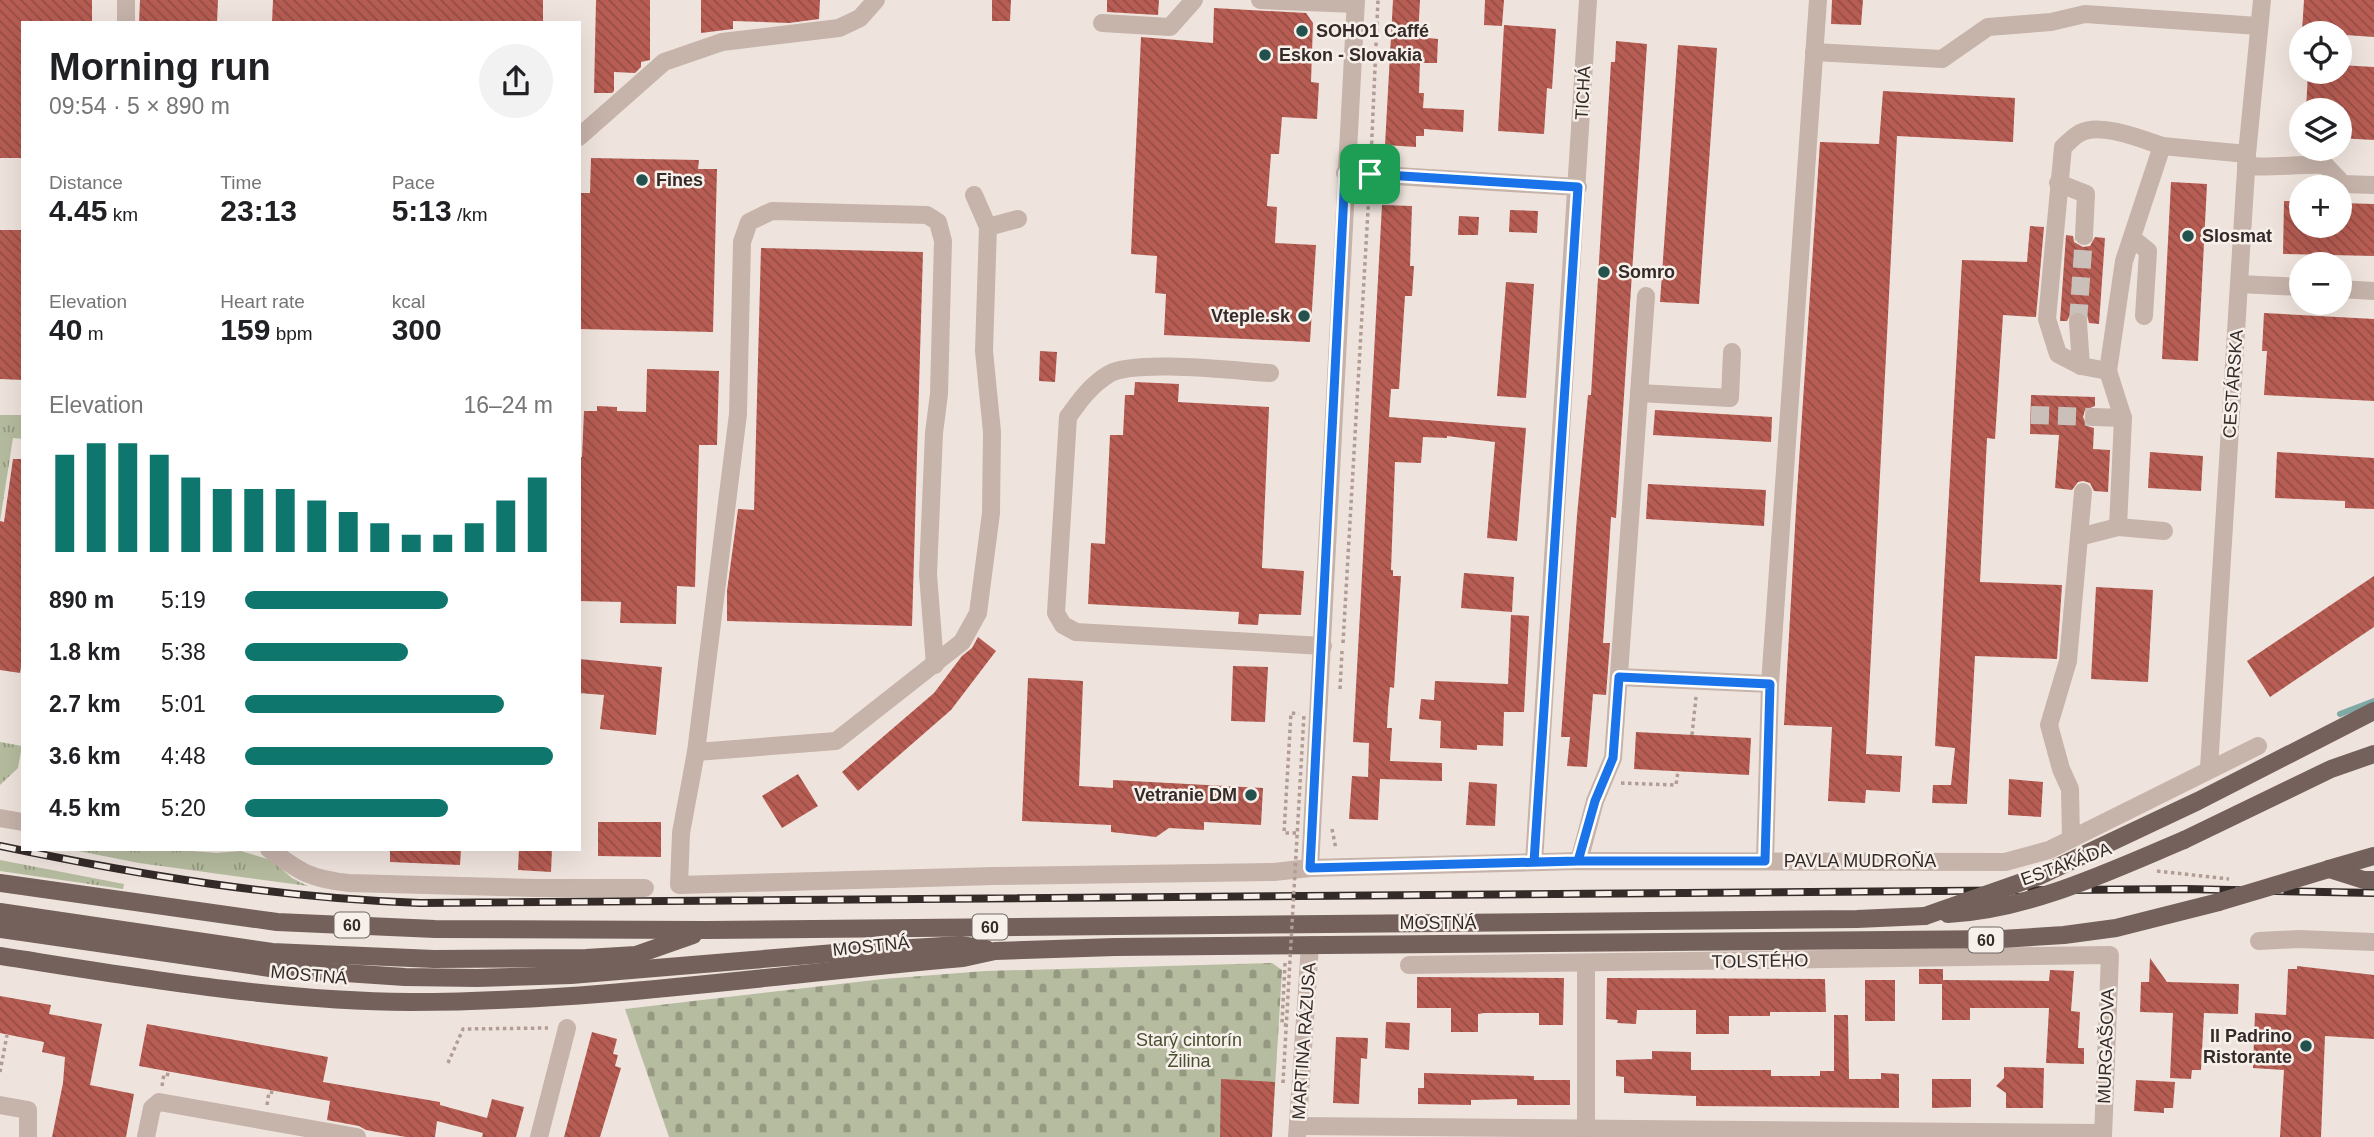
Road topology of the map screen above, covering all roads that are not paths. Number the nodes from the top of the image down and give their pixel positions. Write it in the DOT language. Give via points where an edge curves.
graph roads {
  1 [pos="126,0"];
  2 [pos="876,0"];
  3 [pos="1194,0"];
  4 [pos="1260,0"];
  5 [pos="1588,0"];
  6 [pos="1818,0"];
  7 [pos="2262,0"];
  8 [pos="1355,2"];
  9 [pos="126,21"];
  10 [pos="1102,23"];
  11 [pos="2258,26"];
  12 [pos="1814,52"];
  13 [pos="581,135"];
  14 [pos="2162,146"];
  15 [pos="2247,160"];
  16 [pos="1345,173"];
  17 [pos="2058,183"];
  18 [pos="2374,185"];
  19 [pos="1578,187"];
  20 [pos="974,195"];
  21 [pos="1018,219"];
  22 [pos="988,227"];
  23 [pos="2084,236"];
  24 [pos="2132,238"];
  25 [pos="2239,284"];
  26 [pos="2289,286"];
  27 [pos="2352,290"];
  28 [pos="2374,291"];
  29 [pos="1646,296"];
  30 [pos="2144,316"];
  31 [pos="2078,322"];
  32 [pos="1732,352"];
  33 [pos="2081,366"];
  34 [pos="2108,371"];
  35 [pos="1270,373"];
  36 [pos="1639,393"];
  37 [pos="2094,417"];
  38 [pos="2123,418"];
  39 [pos="2083,492"];
  40 [pos="2118,527"];
  41 [pos="2164,531"];
  42 [pos="2079,537"];
  43 [pos="1323,646"];
  44 [pos="935,665"];
  45 [pos="1619,677"];
  46 [pos="1770,684"];
  47 [pos="2374,711"];
  48 [pos="2258,746"];
  49 [pos="696,752"];
  50 [pos="2374,754"];
  51 [pos="2209,768"];
  52 [pos="0,818"];
  53 [pos="21,822"];
  54 [pos="2071,839"];
  55 [pos="272,851"];
  56 [pos="2374,856"];
  57 [pos="1578,861"];
  58 [pos="1765,861"];
  59 [pos="1534,862"];
  60 [pos="1310,868"];
  61 [pos="2329,869"];
  62 [pos="2374,880"];
  63 [pos="0,883"];
  64 [pos="645,888"];
  65 [pos="0,912"];
  66 [pos="1924,916"];
  67 [pos="1750,920"];
  68 [pos="0,929"];
  69 [pos="706,930"];
  70 [pos="2259,941"];
  71 [pos="2374,942"];
  72 [pos="1310,945"];
  73 [pos="995,951"];
  74 [pos="2110,955"];
  75 [pos="0,956"];
  76 [pos="1586,964"];
  77 [pos="1409,965"];
  78 [pos="567,1028"];
  79 [pos="0,1105"];
  80 [pos="1586,1129"];
  81 [pos="1298,1131"];
  82 [pos="1848,1134"];
  83 [pos="2103,1135"];
  84 [pos="28,1137"];
  85 [pos="146,1137"];
  86 [pos="357,1137"];
  87 [pos="539,1137"];
  1 -- 9 [label="street"];
  2 -- 13 [label="street" via="860,18 839,28 722,42 664,62"];
  3 -- 10 [label="street" via="1170,27"];
  4 -- 8 [label="street"];
  5 -- 19 [label="street, TICHÁ"];
  6 -- 12 [label="street"];
  7 -- 11 [label="street, CESTÁRSKA"];
  8 -- 16 [label="street"];
  11 -- 12 [label="street" via="2085,14 1989,27 1942,59"];
  11 -- 15 [label="street, CESTÁRSKA"];
  12 -- 46 [label="street"];
  14 -- 15 [label="street"];
  14 -- 17 [label="street" via="2132,135 2081,131 2063,147"];
  14 -- 24 [label="street"];
  15 -- 18 [label="street" via="2266,168 2325,165 2343,184"];
  15 -- 25 [label="street, CESTÁRSKA"];
  16 -- 19 [label="street"];
  16 -- 43 [label="street"];
  17 -- 23 [label="street" via="2086,194"];
  17 -- 33 [label="street" via="2048,319 2058,354"];
  19 -- 59 [label="street, TICHÁ"];
  20 -- 22 [label="street"];
  21 -- 22 [label="street"];
  22 -- 44 [label="street" via="984,351 992,432 991,513 978,613 962,642"];
  24 -- 30 [label="street" via="2148,251"];
  24 -- 34 [label="street" via="2124,261"];
  25 -- 26 [label="street"];
  25 -- 51 [label="street, CESTÁRSKA"];
  27 -- 28 [label="street"];
  29 -- 36 [label="street"];
  31 -- 33 [label="street"];
  32 -- 36 [label="street" via="1730,398"];
  33 -- 34 [label="street"];
  34 -- 38 [label="street"];
  35 -- 43 [label="street" via="1139,366 1111,373 1085,393 1068,417 1056,612 1063,625 1076,632"];
  36 -- 45 [label="street"];
  37 -- 38 [label="street"];
  38 -- 40 [label="street"];
  39 -- 42 [label="street"];
  40 -- 41 [label="street"];
  40 -- 42 [label="street"];
  42 -- 54 [label="street" via="2068,661 2049,725 2070,789"];
  43 -- 60 [label="street"];
  44 -- 49 [label="street" via="836,741"];
  44 -- 49 [label="street" via="928,574 943,255 938,222 927,215 772,211 748,222 743,242 738,414"];
  45 -- 46 [label="street"];
  45 -- 57 [label="street" via="1613,758"];
  46 -- 58 [label="street"];
  47 -- 66 [label="main road, bridge" via="2039,876"];
  48 -- 51 [label="street, PAVLA MUDROŇA"];
  49 -- 60 [label="street, PAVLA MUDROŇA" via="681,833 679,885"];
  50 -- 66 [label="main road, ESTAKÁDA / 60, bridge" via="2331,769 2100,874 2019,903 1977,913"];
  51 -- 54 [label="street, PAVLA MUDROŇA"];
  52 -- 53 [label="street"];
  54 -- 58 [label="street, PAVLA MUDROŇA" via="2005,862"];
  55 -- 64 [label="street" via="299,872 349,883"];
  56 -- 61 [label="main road, 60"];
  57 -- 58 [label="street, PAVLA MUDROŇA"];
  57 -- 59 [label="street, PAVLA MUDROŇA"];
  59 -- 60 [label="street, PAVLA MUDROŇA"];
  61 -- 62 [label="main road"];
  61 -- 72 [label="main road, MOSTNÁ / 60, bridge" via="2163,917 2064,935"];
  63 -- 69 [label="main road, MOSTNÁ / 60" via="277,922 435,929"];
  65 -- 69 [label="main road" via="272,952 435,960 636,955"];
  66 -- 67 [label="main road, ESTAKÁDA / 60"];
  67 -- 69 [label="main road, MOSTNÁ / 60"];
  68 -- 73 [label="main road" via="270,968 405,977 571,975 960,945"];
  70 -- 71 [label="street"];
  72 -- 73 [label="main road, MOSTNÁ / 60"];
  72 -- 81 [label="street, MARTINA RÁZUSA"];
  73 -- 75 [label="main road, MOSTNÁ / 60" via="963,958 573,995 406,1002 268,993"];
  74 -- 76 [label="street, TOLSTÉHO"];
  74 -- 83 [label="street, MURGAŠOVA"];
  76 -- 77 [label="street, TOLSTÉHO"];
  76 -- 80 [label="street"];
  78 -- 87 [label="street"];
  79 -- 84 [label="street" via="28,1110"];
  80 -- 81 [label="street"];
  80 -- 82 [label="street"];
  82 -- 83 [label="street"];
  85 -- 86 [label="street" via="152,1108 159,1102"];
}
